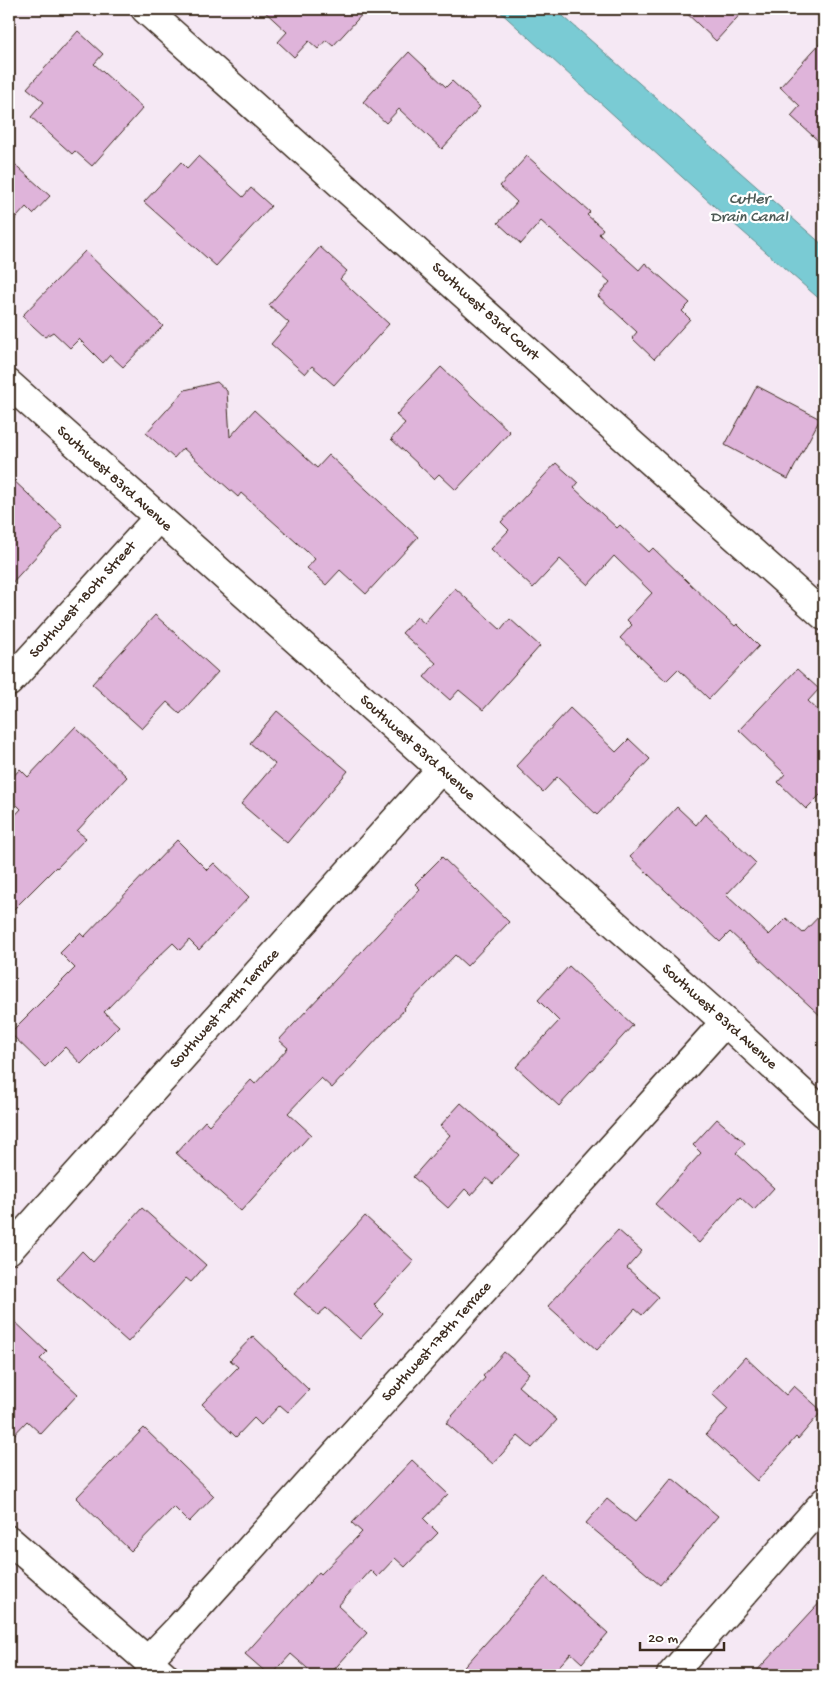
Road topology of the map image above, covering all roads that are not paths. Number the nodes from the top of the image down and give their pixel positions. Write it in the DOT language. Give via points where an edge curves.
graph roads {
  1 [pos="146,9"];
  2 [pos="9,384"];
  3 [pos="158,518"];
  4 [pos="824,616"];
  5 [pos="9,682"];
  6 [pos="441,769"];
  7 [pos="725,1022"];
  8 [pos="824,1112"];
  9 [pos="9,1250"];
  10 [pos="824,1502"];
  11 [pos="9,1540"];
  12 [pos="156,1668"];
  13 [pos="671,1675"];
  1 -- 4 [label="street, Southwest 83rd Court"];
  2 -- 3 [label="street, Southwest 83rd Avenue"];
  3 -- 5 [label="street, Southwest 180th Street"];
  3 -- 6 [label="street, Southwest 83rd Avenue"];
  6 -- 7 [label="street, Southwest 83rd Avenue"];
  6 -- 9 [label="street, Southwest 179th Terrace"];
  7 -- 8 [label="street, Southwest 83rd Avenue"];
  7 -- 12 [label="street, Southwest 178th Terrace" via="190,1616"];
  10 -- 13 [label="street"];
  11 -- 12 [label="street"];
}
